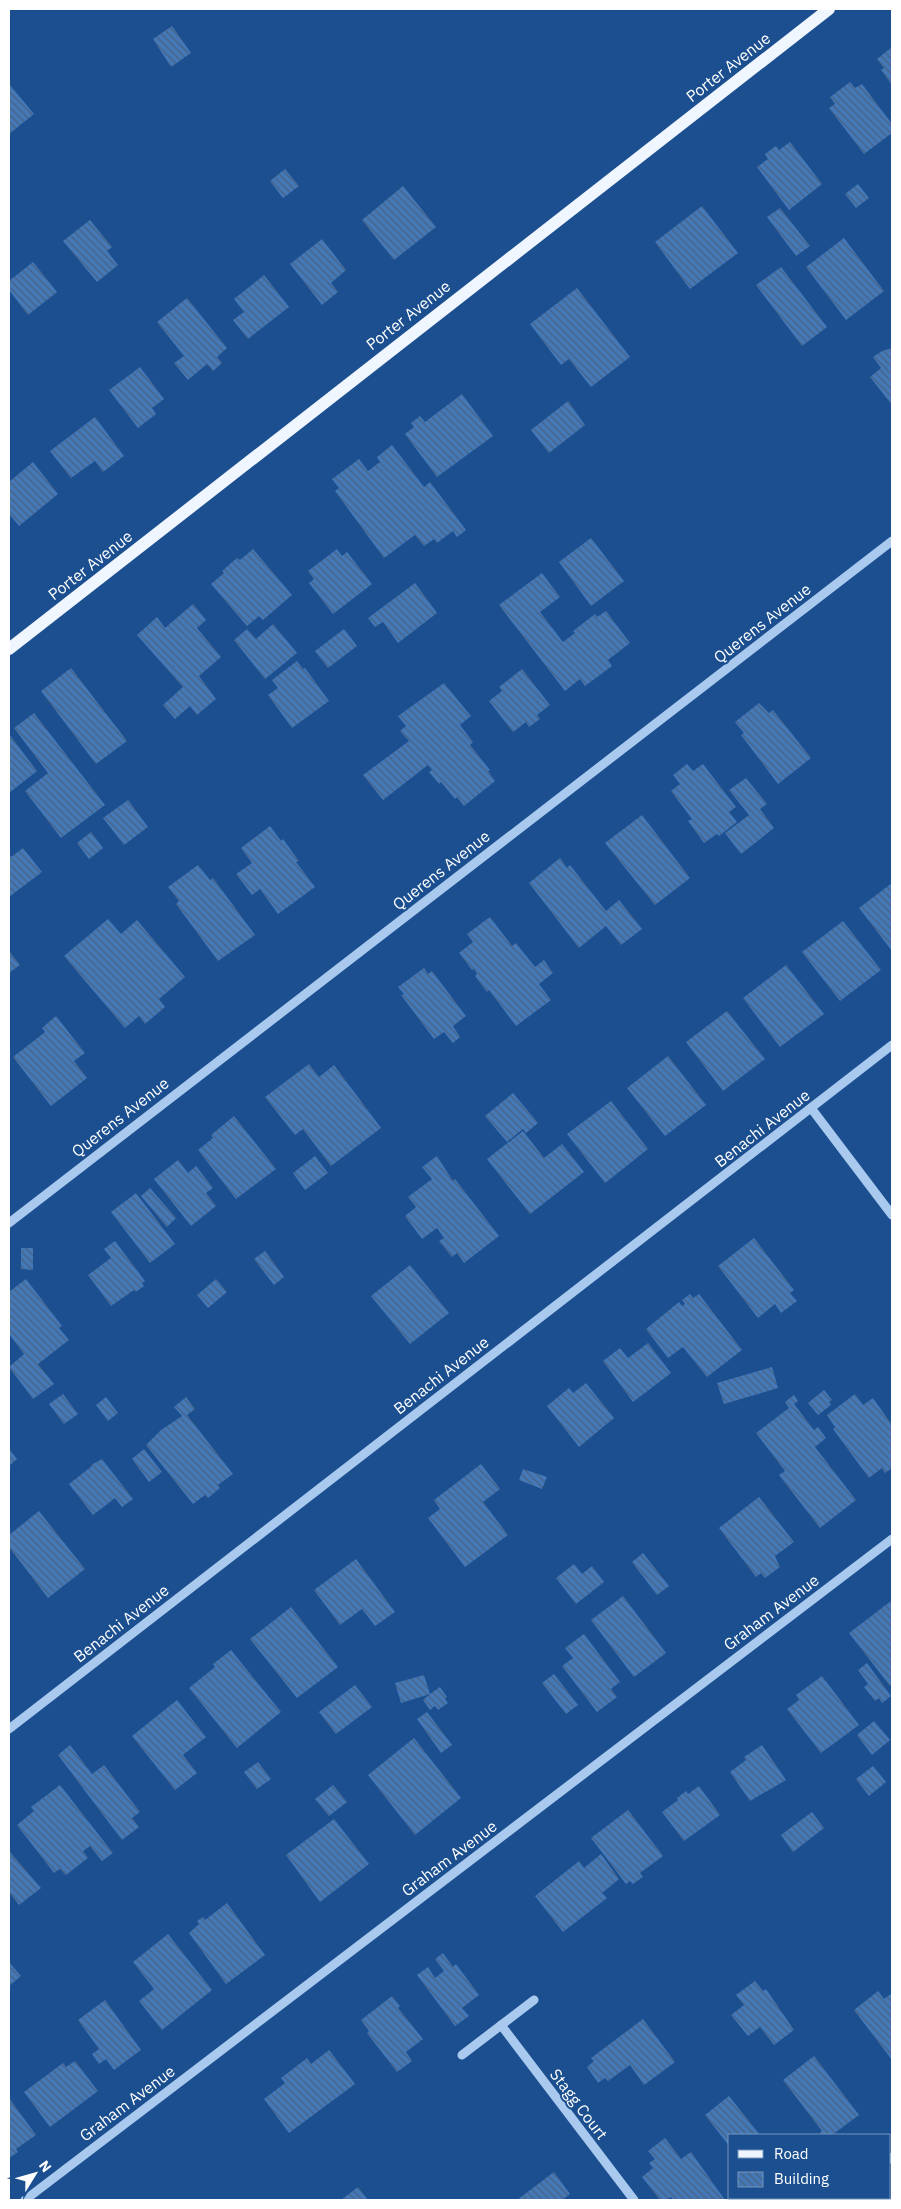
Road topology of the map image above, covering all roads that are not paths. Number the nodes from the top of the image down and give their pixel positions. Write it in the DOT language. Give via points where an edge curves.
graph roads {
  1 [pos="830,9"];
  2 [pos="892,541"];
  3 [pos="9,649"];
  4 [pos="892,1045"];
  5 [pos="812,1108"];
  6 [pos="892,1215"];
  7 [pos="9,1223"];
  8 [pos="892,1539"];
  9 [pos="9,1729"];
  10 [pos="534,2000"];
  11 [pos="501,2025"];
  12 [pos="462,2055"];
  13 [pos="25,2200"];
  14 [pos="634,2200"];
  1 -- 3 [label="main road, Porter Avenue"];
  2 -- 7 [label="street, Querens Avenue"];
  4 -- 5 [label="street, Benachi Avenue"];
  5 -- 6 [label="street"];
  5 -- 9 [label="street, Benachi Avenue"];
  8 -- 13 [label="street, Graham Avenue"];
  10 -- 11 [label="street"];
  11 -- 12 [label="street"];
  11 -- 14 [label="street, Stagg Court"];
}
